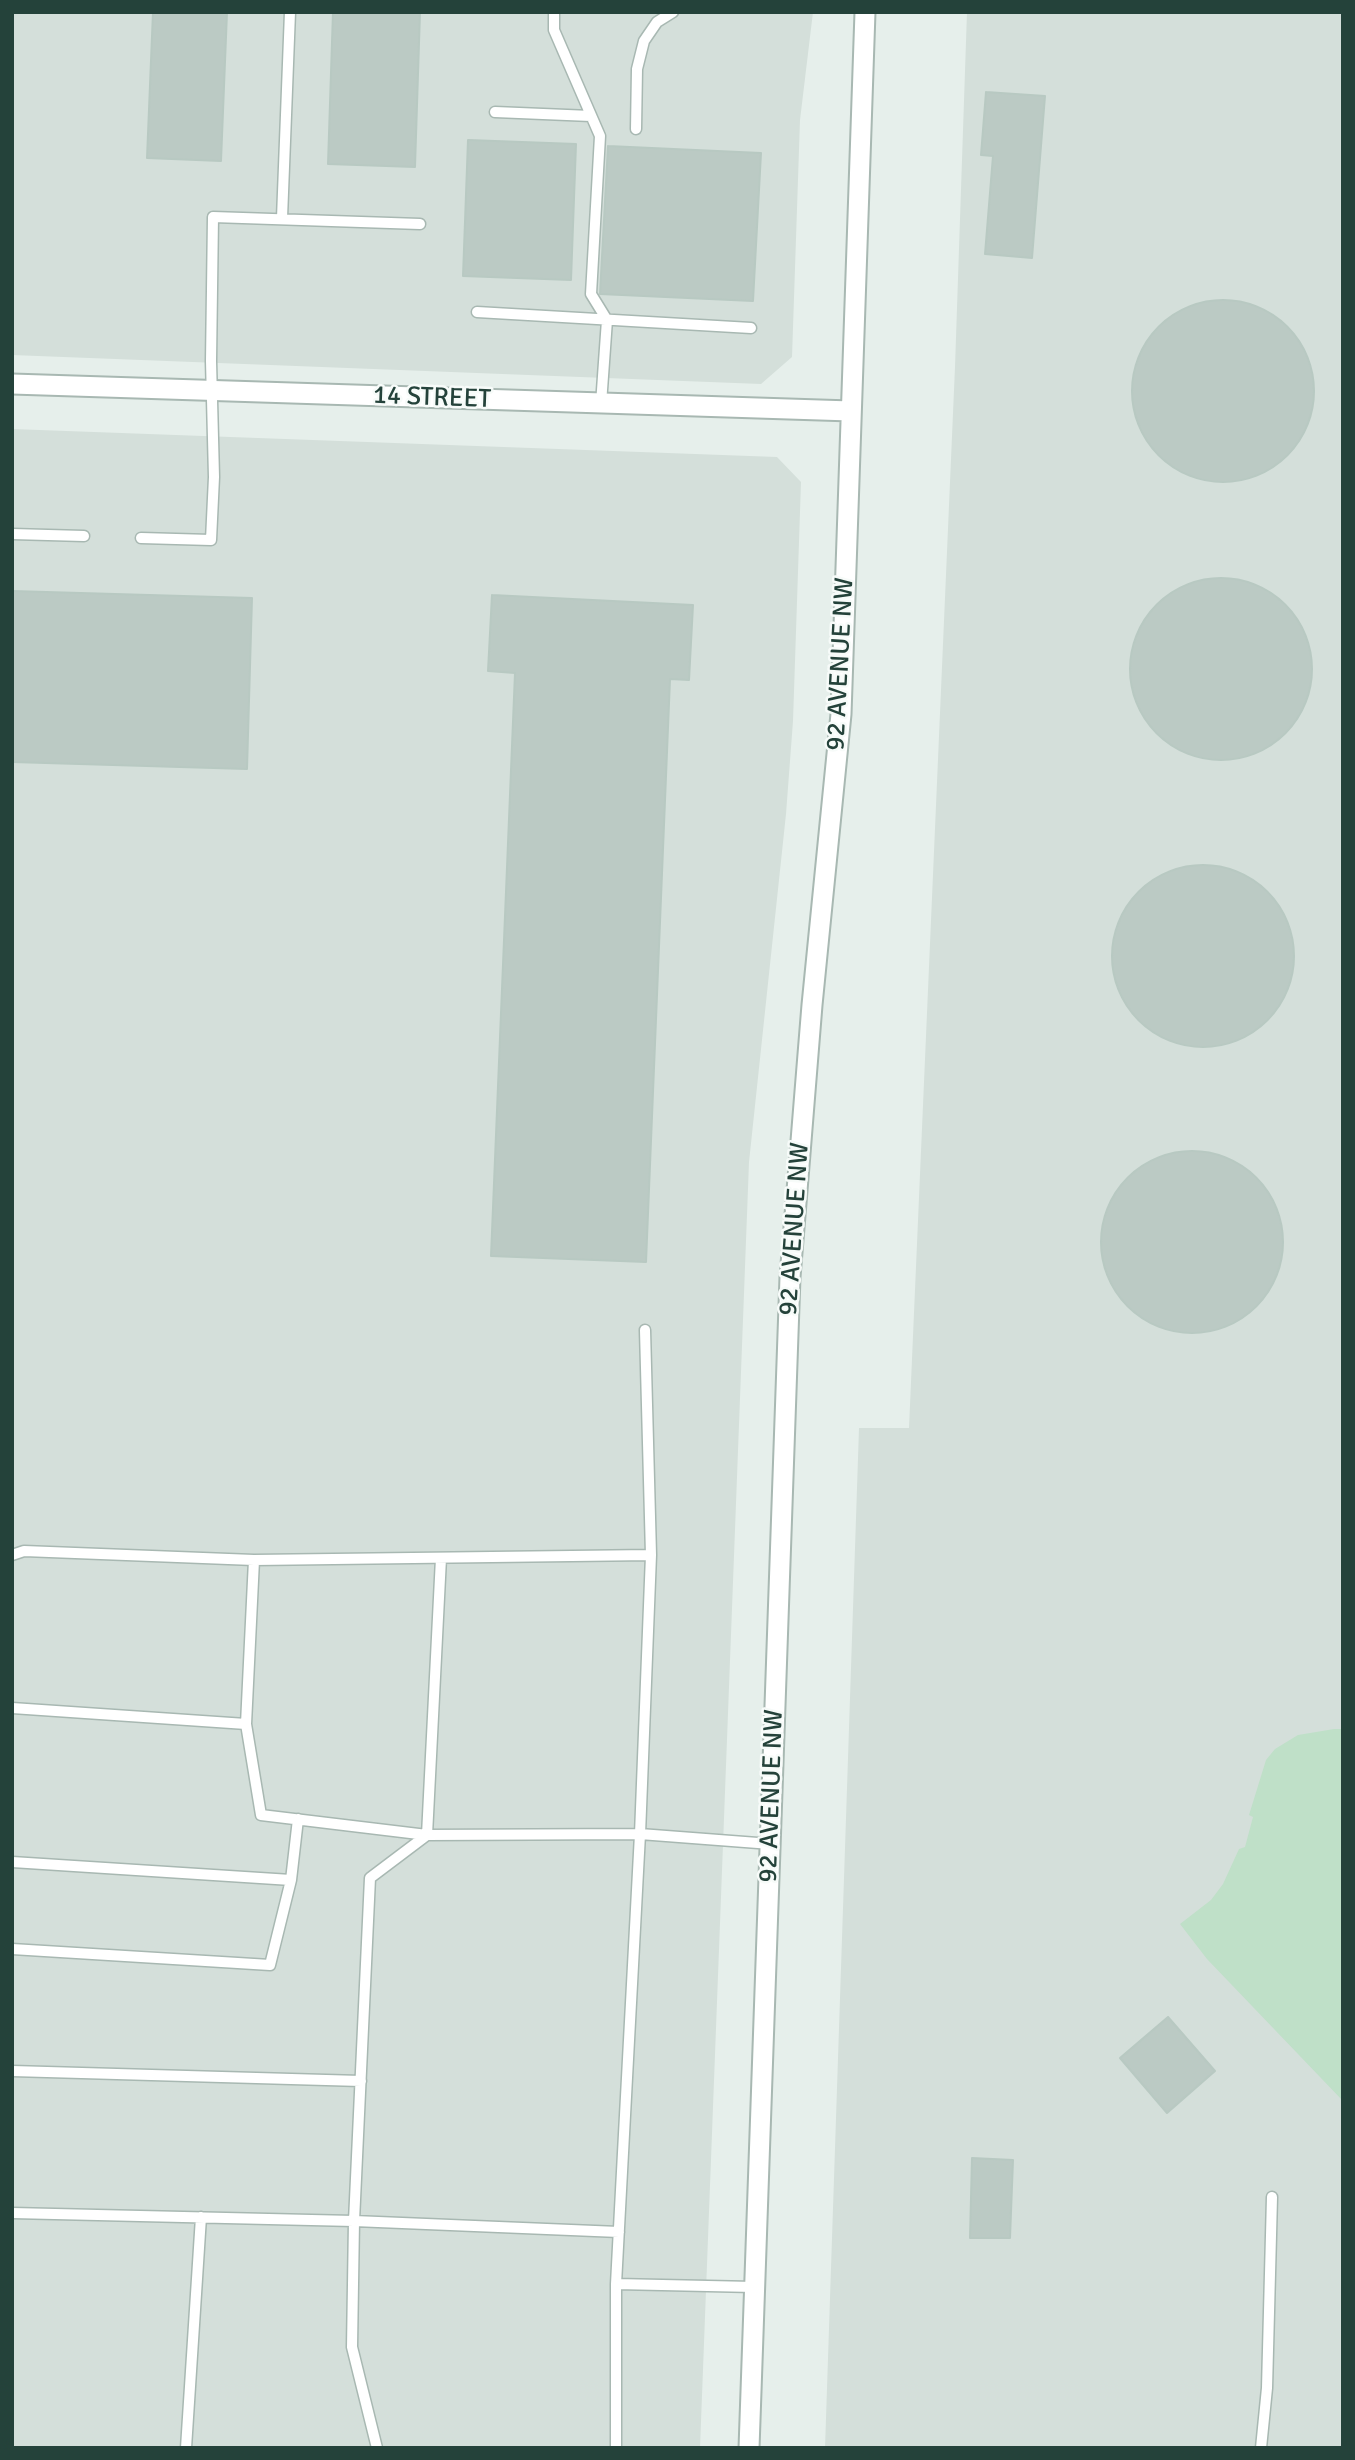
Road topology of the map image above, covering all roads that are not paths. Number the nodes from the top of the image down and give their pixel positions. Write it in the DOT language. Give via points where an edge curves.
graph roads {
  1 [pos="290,12"];
  2 [pos="554,12"];
  3 [pos="673,12"];
  4 [pos="865,12"];
  5 [pos="495,111"];
  6 [pos="591,116"];
  7 [pos="636,129"];
  8 [pos="282,218"];
  9 [pos="420,223"];
  10 [pos="477,312"];
  11 [pos="607,320"];
  12 [pos="751,328"];
  13 [pos="12,384"];
  14 [pos="213,391"];
  15 [pos="601,404"];
  16 [pos="852,411"];
  17 [pos="12,534"];
  18 [pos="84,536"];
  19 [pos="141,538"];
  20 [pos="645,1330"];
  21 [pos="12,1555"];
  22 [pos="652,1555"];
  23 [pos="441,1558"];
  24 [pos="254,1560"];
  25 [pos="12,1708"];
  26 [pos="246,1724"];
  27 [pos="298,1819"];
  28 [pos="640,1834"];
  29 [pos="427,1835"];
  30 [pos="771,1844"];
  31 [pos="12,1862"];
  32 [pos="291,1880"];
  33 [pos="12,1949"];
  34 [pos="12,2071"];
  35 [pos="360,2081"];
  36 [pos="1272,2197"];
  37 [pos="12,2213"];
  38 [pos="201,2217"];
  39 [pos="354,2221"];
  40 [pos="619,2232"];
  41 [pos="617,2284"];
  42 [pos="754,2287"];
  43 [pos="186,2448"];
  44 [pos="377,2448"];
  45 [pos="616,2448"];
  46 [pos="749,2448"];
  47 [pos="1261,2448"];
  1 -- 8 [label="lane"];
  2 -- 6 [label="lane" via="554,30"];
  3 -- 7 [label="lane" via="657,22 644,41"];
  4 -- 16 [label="street, 92 AVENUE NW"];
  5 -- 6 [label="lane"];
  6 -- 11 [label="lane" via="600,136 591,294"];
  8 -- 9 [label="lane"];
  8 -- 14 [label="lane" via="213,217"];
  10 -- 11 [label="lane"];
  11 -- 12 [label="lane"];
  11 -- 15 [label="lane"];
  13 -- 14 [label="street, 14 STREET"];
  14 -- 15 [label="street, 14 STREET"];
  14 -- 19 [label="lane" via="211,540"];
  15 -- 16 [label="street, 14 STREET"];
  16 -- 30 [label="street, 92 AVENUE NW" via="841,714 790,1277"];
  17 -- 18 [label="lane"];
  20 -- 22 [label="lane"];
  21 -- 24 [label="lane" via="24,1551"];
  22 -- 23 [label="lane"];
  22 -- 28 [label="lane"];
  23 -- 24 [label="lane"];
  23 -- 29 [label="lane"];
  24 -- 26 [label="lane"];
  25 -- 26 [label="lane"];
  26 -- 27 [label="lane" via="261,1815"];
  27 -- 29 [label="lane"];
  27 -- 32 [label="lane"];
  28 -- 29 [label="lane"];
  28 -- 30 [label="lane"];
  28 -- 40 [label="lane"];
  29 -- 35 [label="lane" via="370,1878"];
  30 -- 42 [label="street, 92 AVENUE NW"];
  31 -- 32 [label="lane"];
  32 -- 33 [label="lane" via="270,1965"];
  34 -- 35 [label="lane"];
  35 -- 39 [label="lane"];
  36 -- 47 [label="lane"];
  37 -- 38 [label="lane"];
  38 -- 39 [label="lane"];
  38 -- 43 [label="lane"];
  39 -- 40 [label="lane"];
  39 -- 44 [label="lane" via="352,2347"];
  40 -- 41 [label="lane"];
  41 -- 42 [label="lane"];
  41 -- 45 [label="lane"];
  42 -- 46 [label="street, 92 AVENUE NW"];
}
